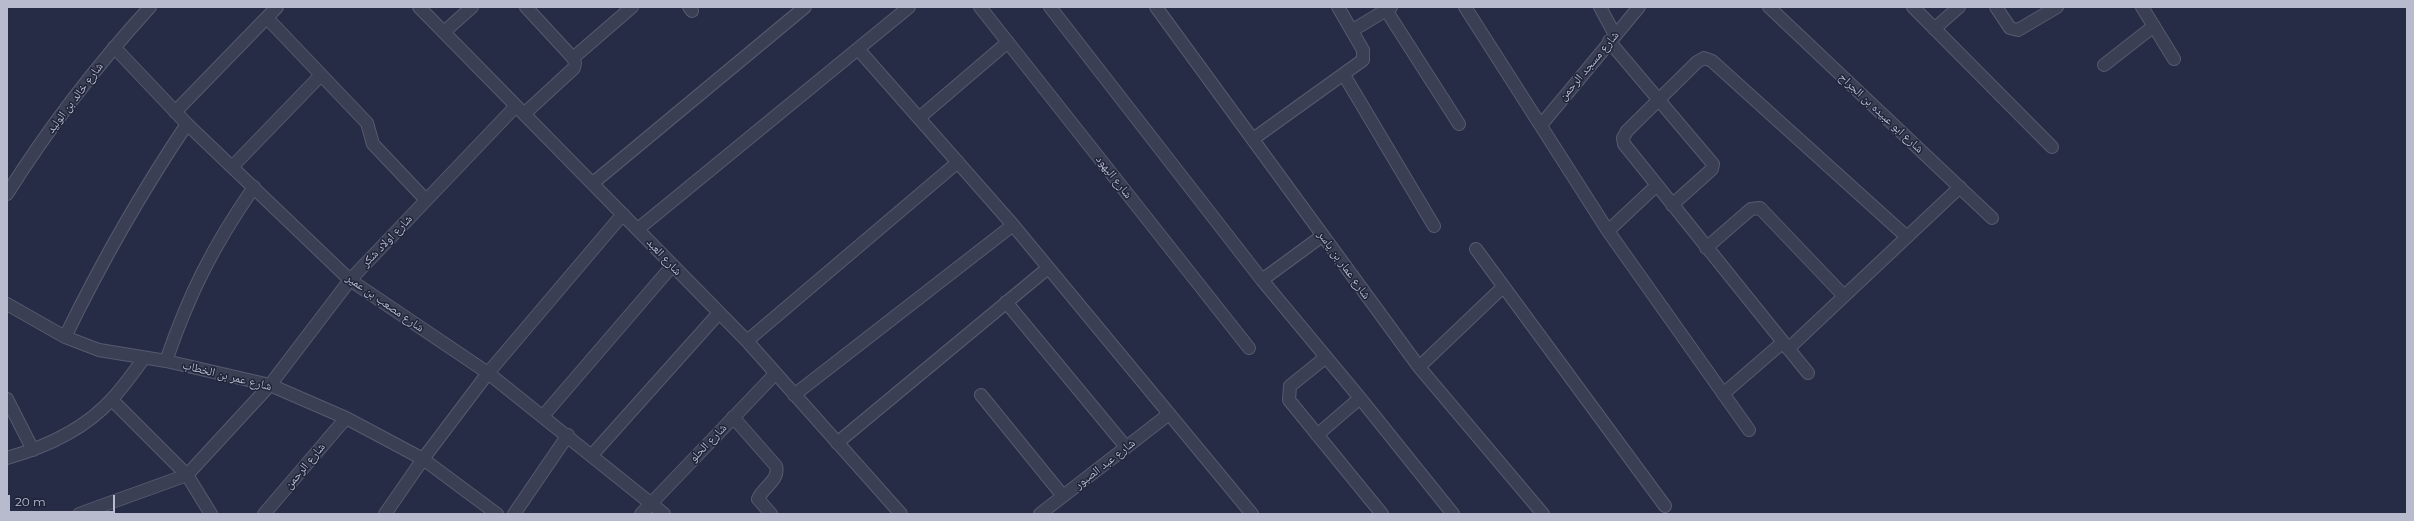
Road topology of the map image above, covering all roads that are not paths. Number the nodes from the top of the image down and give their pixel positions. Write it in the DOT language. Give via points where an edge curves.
graph roads {
  1 [pos="150,7"];
  2 [pos="277,7"];
  3 [pos="419,7"];
  4 [pos="472,7"];
  5 [pos="526,7"];
  6 [pos="632,7"];
  7 [pos="805,7"];
  8 [pos="908,7"];
  9 [pos="980,7"];
  10 [pos="1050,7"];
  11 [pos="1156,7"];
  12 [pos="1338,7"];
  13 [pos="1465,7"];
  14 [pos="1600,7"];
  15 [pos="1639,7"];
  16 [pos="1769,7"];
  17 [pos="1913,7"];
  18 [pos="1959,7"];
  19 [pos="1996,7"];
  20 [pos="2057,7"];
  21 [pos="2142,7"];
  22 [pos="1388,8"];
  23 [pos="267,18"];
  24 [pos="2154,26"];
  25 [pos="1934,29"];
  26 [pos="1353,30"];
  27 [pos="444,32"];
  28 [pos="1612,38"];
  29 [pos="1008,42"];
  30 [pos="114,47"];
  31 [pos="858,49"];
  32 [pos="573,58"];
  33 [pos="2174,59"];
  34 [pos="2104,65"];
  35 [pos="1344,74"];
  36 [pos="321,75"];
  37 [pos="1659,100"];
  38 [pos="520,110"];
  39 [pos="175,112"];
  40 [pos="919,118"];
  41 [pos="187,124"];
  42 [pos="1459,124"];
  43 [pos="1540,126"];
  44 [pos="1253,139"];
  45 [pos="2052,147"];
  46 [pos="958,162"];
  47 [pos="232,167"];
  48 [pos="593,183"];
  49 [pos="1657,185"];
  50 [pos="254,187"];
  51 [pos="1960,187"];
  52 [pos="7,194"];
  53 [pos="426,200"];
  54 [pos="1672,205"];
  55 [pos="623,214"];
  56 [pos="1992,218"];
  57 [pos="1013,225"];
  58 [pos="1434,226"];
  59 [pos="638,228"];
  60 [pos="1608,231"];
  61 [pos="1322,236"];
  62 [pos="1907,237"];
  63 [pos="1706,248"];
  64 [pos="1476,249"];
  65 [pos="672,266"];
  66 [pos="1048,268"];
  67 [pos="350,280"];
  68 [pos="1262,280"];
  69 [pos="1503,287"];
  70 [pos="1844,296"];
  71 [pos="1006,302"];
  72 [pos="7,304"];
  73 [pos="719,313"];
  74 [pos="64,337"];
  75 [pos="747,341"];
  76 [pos="1785,346"];
  77 [pos="1249,348"];
  78 [pos="1326,357"];
  79 [pos="144,358"];
  80 [pos="166,361"];
  81 [pos="1419,368"];
  82 [pos="488,373"];
  83 [pos="1808,373"];
  84 [pos="775,374"];
  85 [pos="270,385"];
  86 [pos="1723,394"];
  87 [pos="794,395"];
  88 [pos="981,395"];
  89 [pos="1360,398"];
  90 [pos="7,399"];
  91 [pos="112,400"];
  92 [pos="1170,414"];
  93 [pos="543,416"];
  94 [pos="733,417"];
  95 [pos="346,418"];
  96 [pos="1749,430"];
  97 [pos="1317,435"];
  98 [pos="568,436"];
  99 [pos="837,442"];
  100 [pos="1126,448"];
  101 [pos="33,450"];
  102 [pos="592,455"];
  103 [pos="7,458"];
  104 [pos="423,459"];
  105 [pos="187,475"];
  106 [pos="1063,496"];
  107 [pos="651,502"];
  108 [pos="1665,506"];
  109 [pos="79,514"];
  110 [pos="211,514"];
  111 [pos="264,514"];
  112 [pos="385,514"];
  113 [pos="497,514"];
  114 [pos="514,514"];
  115 [pos="641,514"];
  116 [pos="664,514"];
  117 [pos="771,514"];
  118 [pos="901,514"];
  119 [pos="1040,514"];
  120 [pos="1252,514"];
  121 [pos="1382,514"];
  122 [pos="1452,514"];
  123 [pos="1542,514"];
  1 -- 30 [label="street, شارع خالد بن الوليد"];
  2 -- 23 [label="street"];
  3 -- 27 [label="street, شارع العبد"];
  4 -- 27 [label="street"];
  5 -- 32 [label="street"];
  6 -- 32 [label="street"];
  7 -- 48 [label="street"];
  8 -- 31 [label="street"];
  9 -- 29 [label="street, شارع اليهود"];
  10 -- 68 [label="street"];
  11 -- 44 [label="street, شارع عمار بن ياسر"];
  12 -- 26 [label="street"];
  13 -- 43 [label="street"];
  14 -- 28 [label="street"];
  15 -- 28 [label="street, شارع مسجد الرحمن"];
  16 -- 51 [label="street, شارع ابو عبيده بن الجراح"];
  17 -- 25 [label="street"];
  18 -- 25 [label="street"];
  19 -- 20 [label="street" via="2010,28 2018,30"];
  21 -- 24 [label="street"];
  22 -- 26 [label="street"];
  22 -- 42 [label="street"];
  23 -- 36 [label="street"];
  23 -- 39 [label="street"];
  24 -- 33 [label="street"];
  24 -- 34 [label="street"];
  25 -- 45 [label="street"];
  26 -- 35 [label="street" via="1363,50 1363,60"];
  27 -- 38 [label="street, شارع العبد"];
  28 -- 37 [label="street"];
  28 -- 43 [label="street, شارع مسجد الرحمن"];
  29 -- 40 [label="street"];
  29 -- 77 [label="street, شارع اليهود"];
  30 -- 39 [label="street, شارع مصعب بن عمير"];
  30 -- 52 [label="street, شارع خالد بن الوليد" via="34,151"];
  31 -- 40 [label="street"];
  31 -- 59 [label="street"];
  32 -- 38 [label="street, شارع اولاد شكر" via="574,68"];
  35 -- 44 [label="street"];
  35 -- 58 [label="street"];
  36 -- 47 [label="street"];
  36 -- 53 [label="street" via="367,123 372,144"];
  37 -- 49 [label="street" via="1623,138 1624,144"];
  37 -- 54 [label="street" via="1713,164 1712,169"];
  37 -- 62 [label="street" via="1697,62 1704,58 1712,61"];
  38 -- 48 [label="street, شارع العبد"];
  38 -- 53 [label="street, شارع اولاد شكر"];
  39 -- 41 [label="street, شارع مصعب بن عمير"];
  40 -- 46 [label="street"];
  41 -- 47 [label="street, شارع مصعب بن عمير"];
  41 -- 74 [label="street" via="142,192"];
  43 -- 60 [label="street"];
  44 -- 61 [label="street, شارع عمار بن ياسر"];
  46 -- 57 [label="street"];
  46 -- 75 [label="street"];
  47 -- 50 [label="street, شارع مصعب بن عمير"];
  48 -- 55 [label="street, شارع العبد"];
  49 -- 54 [label="street"];
  49 -- 60 [label="street"];
  50 -- 67 [label="street, شارع مصعب بن عمير"];
  50 -- 80 [label="street" via="226,228 203,269 183,311"];
  51 -- 56 [label="street, شارع ابو عبيده بن الجراح"];
  51 -- 62 [label="street"];
  53 -- 67 [label="street, شارع اولاد شكر"];
  54 -- 63 [label="street"];
  55 -- 59 [label="street, شارع العبد"];
  55 -- 82 [label="street"];
  57 -- 66 [label="street"];
  57 -- 87 [label="street"];
  59 -- 65 [label="street, شارع العبد"];
  60 -- 86 [label="street"];
  61 -- 68 [label="street"];
  61 -- 81 [label="street, شارع عمار بن ياسر"];
  62 -- 70 [label="street"];
  63 -- 70 [label="street" via="1751,208 1760,208"];
  63 -- 76 [label="street"];
  64 -- 69 [label="street"];
  65 -- 73 [label="street, شارع العبد"];
  65 -- 93 [label="street"];
  66 -- 71 [label="street"];
  66 -- 92 [label="street"];
  67 -- 82 [label="street, شارع مصعب بن عمير"];
  67 -- 85 [label="street, شارع اولاد شكر"];
  68 -- 78 [label="street"];
  69 -- 81 [label="street"];
  69 -- 108 [label="street"];
  70 -- 76 [label="street"];
  71 -- 99 [label="street"];
  71 -- 100 [label="street"];
  72 -- 74 [label="street, شارع عمر بن الخطاب"];
  73 -- 75 [label="street, شارع العبد"];
  73 -- 102 [label="street"];
  74 -- 79 [label="street, شارع عمر بن الخطاب" via="99,350"];
  75 -- 84 [label="street, شارع العبد"];
  76 -- 83 [label="street"];
  76 -- 86 [label="street"];
  78 -- 89 [label="street"];
  78 -- 97 [label="street" via="1290,386 1288,393 1289,400"];
  79 -- 80 [label="street, شارع عمر بن الخطاب"];
  79 -- 91 [label="street"];
  80 -- 85 [label="street, شارع عمر بن الخطاب"];
  81 -- 123 [label="street, شارع عمار بن ياسر"];
  82 -- 93 [label="street, شارع مصعب بن عمير"];
  82 -- 104 [label="street"];
  84 -- 87 [label="street, شارع العبد"];
  84 -- 94 [label="street, شارع الحلو"];
  85 -- 95 [label="street, شارع عمر بن الخطاب"];
  85 -- 105 [label="street, شارع اولاد شكر"];
  86 -- 96 [label="street"];
  87 -- 99 [label="street, شارع العبد"];
  88 -- 106 [label="street"];
  89 -- 97 [label="street"];
  89 -- 122 [label="street"];
  90 -- 101 [label="street"];
  91 -- 101 [label="street" via="88,422"];
  91 -- 105 [label="street"];
  92 -- 100 [label="street, شارع عبد الصبور"];
  92 -- 120 [label="street"];
  93 -- 98 [label="street, شارع مصعب بن عمير"];
  94 -- 107 [label="street, شارع الحلو"];
  94 -- 117 [label="street" via="776,466 776,477 758,499"];
  95 -- 104 [label="street, شارع عمر بن الخطاب"];
  95 -- 111 [label="street, شارع الرحمن"];
  97 -- 121 [label="street"];
  98 -- 102 [label="street, شارع مصعب بن عمير"];
  98 -- 114 [label="street"];
  99 -- 118 [label="street, شارع العبد"];
  100 -- 106 [label="street, شارع عبد الصبور"];
  101 -- 103 [label="street"];
  102 -- 107 [label="street, شارع مصعب بن عمير"];
  104 -- 112 [label="street"];
  104 -- 113 [label="street, شارع عمر بن الخطاب"];
  105 -- 109 [label="street"];
  105 -- 110 [label="street"];
  106 -- 119 [label="street, شارع عبد الصبور"];
  107 -- 115 [label="street, شارع الحلو"];
  107 -- 116 [label="street, شارع مصعب بن عمير"];
}
